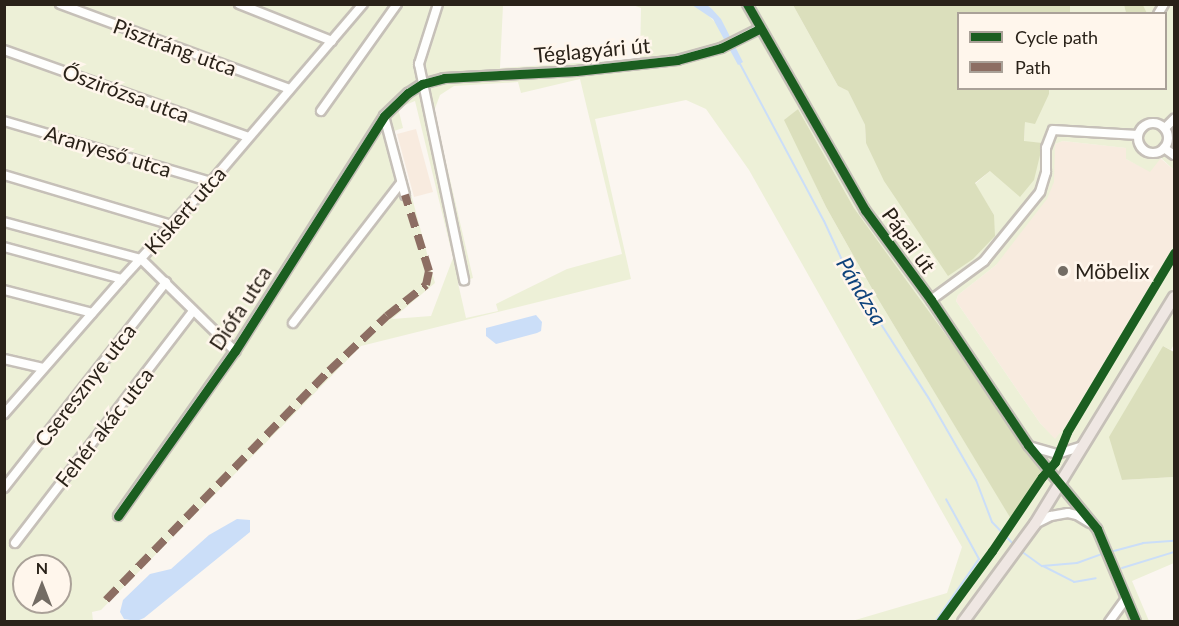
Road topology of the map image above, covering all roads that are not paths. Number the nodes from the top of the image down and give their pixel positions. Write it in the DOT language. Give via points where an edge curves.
graph roads {
  1 [pos="60,4"];
  2 [pos="239,4"];
  3 [pos="363,4"];
  4 [pos="397,4"];
  5 [pos="438,4"];
  6 [pos="747,4"];
  7 [pos="759,29"];
  8 [pos="332,41"];
  9 [pos="4,50"];
  10 [pos="422,84"];
  11 [pos="290,89"];
  12 [pos="321,111"];
  13 [pos="384,116"];
  14 [pos="1174,119"];
  15 [pos="4,121"];
  16 [pos="1165,128"];
  17 [pos="1138,135"];
  18 [pos="248,137"];
  19 [pos="1164,148"];
  20 [pos="1174,155"];
  21 [pos="4,175"];
  22 [pos="211,182"];
  23 [pos="401,183"];
  24 [pos="405,195"];
  25 [pos="4,222"];
  26 [pos="172,225"];
  27 [pos="4,247"];
  28 [pos="141,259"];
  29 [pos="122,279"];
  30 [pos="464,280"];
  31 [pos="166,282"];
  32 [pos="4,290"];
  33 [pos="1174,297"];
  34 [pos="931,300"];
  35 [pos="193,311"];
  36 [pos="92,313"];
  37 [pos="293,323"];
  38 [pos="235,351"];
  39 [pos="4,359"];
  40 [pos="43,368"];
  41 [pos="5,413"];
  42 [pos="1028,445"];
  43 [pos="1083,446"];
  44 [pos="1061,483"];
  45 [pos="4,488"];
  46 [pos="118,516"];
  47 [pos="1033,527"];
  48 [pos="1097,529"];
  49 [pos="15,543"];
  50 [pos="1125,600"];
  51 [pos="963,621"];
  52 [pos="1109,621"];
  53 [pos="1136,621"];
  1 -- 11 [label="street, Pisztráng utca"];
  2 -- 8 [label="street"];
  3 -- 8 [label="street, Kiskert utca"];
  4 -- 12 [label="street"];
  5 -- 10 [label="street" via="420,54"];
  6 -- 7 [label="street, Pápai út"];
  7 -- 10 [label="street, Téglagyári út" via="721,48 677,60 576,71 444,78"];
  7 -- 34 [label="street, Pápai út" via="865,210"];
  8 -- 11 [label="street, Kiskert utca"];
  9 -- 18 [label="street, Őszirózsa utca"];
  10 -- 13 [label="street, Diófa utca" via="397,101"];
  10 -- 30 [label="street"];
  11 -- 18 [label="street, Kiskert utca"];
  13 -- 23 [label="street"];
  13 -- 38 [label="street, Diófa utca"];
  14 -- 16 [label="street"];
  15 -- 22 [label="street, Aranyeső utca"];
  16 -- 17 [label="street" via="1148,123"];
  16 -- 19 [label="street" via="1168,138"];
  17 -- 19 [label="street" via="1138,143 1145,151 1155,153"];
  17 -- 34 [label="street" via="1053,130 1046,148 1046,172 1040,192 984,261"];
  18 -- 22 [label="street, Kiskert utca"];
  19 -- 20 [label="street"];
  21 -- 26 [label="street"];
  22 -- 26 [label="street, Kiskert utca"];
  23 -- 24 [label="street"];
  23 -- 37 [label="street"];
  25 -- 28 [label="street"];
  26 -- 28 [label="street, Kiskert utca"];
  27 -- 29 [label="street"];
  28 -- 29 [label="street, Kiskert utca"];
  28 -- 31 [label="street"];
  29 -- 36 [label="street, Kiskert utca"];
  31 -- 35 [label="street"];
  31 -- 45 [label="street, Cseresznye utca"];
  32 -- 36 [label="street"];
  33 -- 43 [label="main road"];
  34 -- 42 [label="street, Pápai út"];
  35 -- 38 [label="street"];
  35 -- 49 [label="street, Fehér akác utca"];
  36 -- 40 [label="street, Kiskert utca"];
  38 -- 46 [label="street, Diófa utca"];
  39 -- 40 [label="street"];
  40 -- 41 [label="street, Kiskert utca"];
  42 -- 43 [label="street" via="1049,454"];
  42 -- 44 [label="street, Pápai út"];
  43 -- 44 [label="main road"];
  44 -- 47 [label="main road"];
  44 -- 48 [label="street, Pápai út"];
  47 -- 48 [label="street" via="1051,516 1068,513"];
  47 -- 51 [label="main road"];
  48 -- 50 [label="street, Pápai út"];
  50 -- 52 [label="street"];
  50 -- 53 [label="street, Pápai út"];
}
